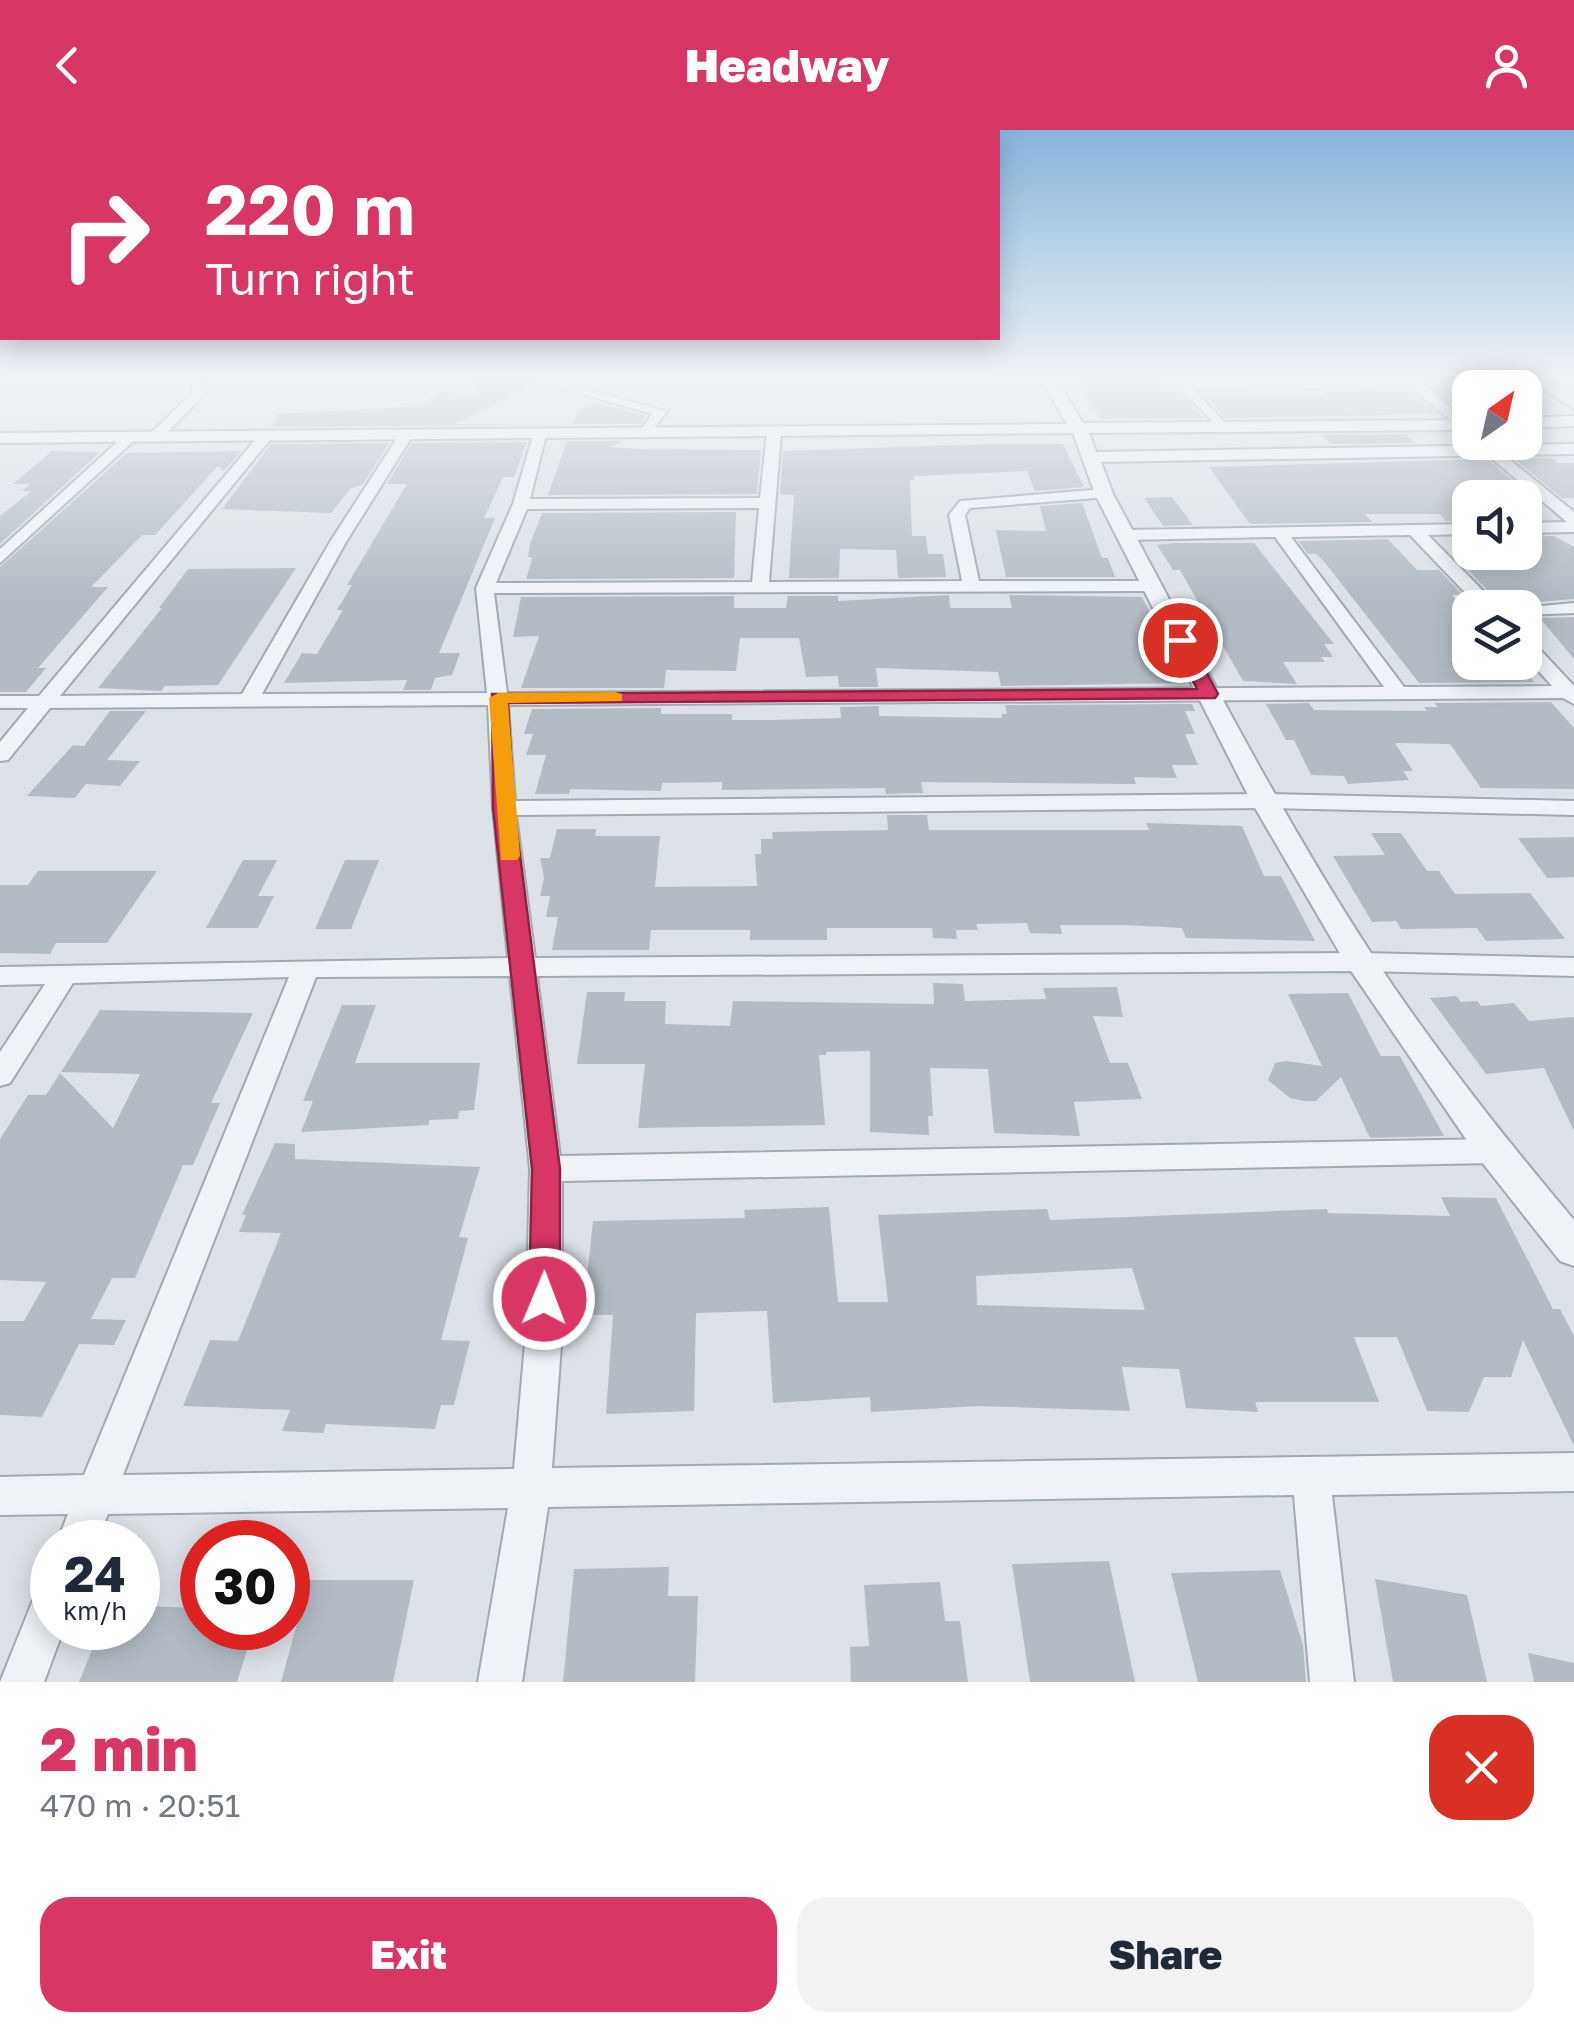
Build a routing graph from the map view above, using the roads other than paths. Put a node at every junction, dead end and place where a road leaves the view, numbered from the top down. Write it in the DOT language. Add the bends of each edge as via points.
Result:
graph roads {
  1 [pos="116,450"];
  2 [pos="254,450"];
  3 [pos="397,450"];
  4 [pos="535,450"];
  5 [pos="773,450"];
  6 [pos="1088,450"];
  7 [pos="1499,460"];
  8 [pos="1104,494"];
  9 [pos="768,503"];
  10 [pos="521,504"];
  11 [pos="1574,523"];
  12 [pos="1542,526"];
  13 [pos="1452,529"];
  14 [pos="1415,530"];
  15 [pos="1280,532"];
  16 [pos="1126,536"];
  17 [pos="0,558"];
  18 [pos="1152,586"];
  19 [pos="972,587"];
  20 [pos="485,588"];
  21 [pos="760,588"];
  22 [pos="1473,590"];
  23 [pos="1574,608"];
  24 [pos="1542,609"];
  25 [pos="1542,663"];
  26 [pos="1398,693"];
  27 [pos="1209,694"];
  28 [pos="1571,695"];
  29 [pos="498,698"];
  30 [pos="249,699"];
  31 [pos="0,702"];
  32 [pos="44,702"];
  33 [pos="0,755"];
  34 [pos="1265,801"];
  35 [pos="504,808"];
  36 [pos="1574,808"];
  37 [pos="1361,962"];
  38 [pos="522,967"];
  39 [pos="1574,967"];
  40 [pos="306,968"];
  41 [pos="65,975"];
  42 [pos="0,976"];
  43 [pos="0,1075"];
  44 [pos="1494,1151"];
  45 [pos="546,1169"];
  46 [pos="1574,1249"];
  47 [pos="1574,1472"];
  48 [pos="1311,1475"];
  49 [pos="531,1489"];
  50 [pos="96,1495"];
  51 [pos="0,1496"];
  52 [pos="86,1520"];
  53 [pos="34,1650"];
  54 [pos="22,1682"];
  55 [pos="500,1682"];
  56 [pos="1332,1682"];
  1 -- 17 [label="street"];
  2 -- 32 [label="street"];
  3 -- 30 [label="street"];
  4 -- 10 [label="street"];
  5 -- 9 [label="street"];
  6 -- 8 [label="street"];
  7 -- 11 [label="street"];
  8 -- 16 [label="street"];
  8 -- 19 [label="street" via="966,504 956,515"];
  9 -- 10 [label="street"];
  9 -- 21 [label="street"];
  10 -- 20 [label="street"];
  11 -- 12 [label="street"];
  13 -- 14 [label="street"];
  14 -- 15 [label="street"];
  14 -- 22 [label="street"];
  15 -- 16 [label="street"];
  15 -- 26 [label="street"];
  16 -- 18 [label="street"];
  18 -- 19 [label="street"];
  18 -- 27 [label="street"];
  19 -- 21 [label="street"];
  20 -- 21 [label="street"];
  20 -- 29 [label="street"];
  23 -- 24 [label="street"];
  25 -- 28 [label="street"];
  26 -- 27 [label="street"];
  26 -- 28 [label="street"];
  27 -- 29 [label="street"];
  27 -- 34 [label="street"];
  29 -- 30 [label="street"];
  29 -- 35 [label="street"];
  30 -- 32 [label="street"];
  31 -- 32 [label="street"];
  32 -- 33 [label="street"];
  34 -- 35 [label="street"];
  34 -- 36 [label="street"];
  34 -- 37 [label="street"];
  35 -- 38 [label="street"];
  37 -- 38 [label="street"];
  37 -- 39 [label="street"];
  37 -- 44 [label="street"];
  38 -- 40 [label="street"];
  38 -- 45 [label="street"];
  40 -- 41 [label="street"];
  40 -- 50 [label="street"];
  41 -- 42 [label="street"];
  41 -- 43 [label="street"];
  44 -- 45 [label="street"];
  44 -- 46 [label="street"];
  45 -- 49 [label="street" via="544,1332"];
  47 -- 48 [label="street"];
  48 -- 49 [label="street"];
  48 -- 56 [label="street"];
  49 -- 50 [label="street"];
  49 -- 55 [label="street"];
  50 -- 51 [label="street"];
  50 -- 52 [label="street"];
  53 -- 54 [label="street"];
}
